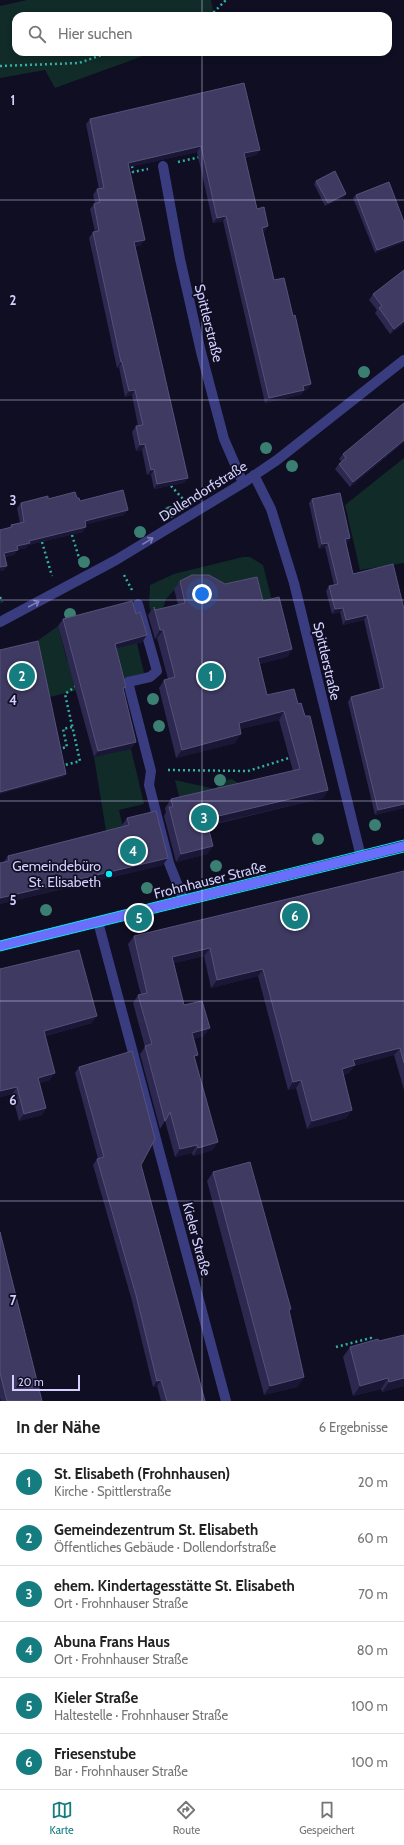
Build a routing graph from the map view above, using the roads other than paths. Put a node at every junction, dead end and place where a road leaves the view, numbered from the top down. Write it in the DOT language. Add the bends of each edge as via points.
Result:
graph roads {
  1 [pos="163,166"];
  2 [pos="404,360"];
  3 [pos="254,475"];
  4 [pos="244,483"];
  5 [pos="138,604"];
  6 [pos="0,622"];
  7 [pos="404,846"];
  8 [pos="361,857"];
  9 [pos="184,901"];
  10 [pos="98,922"];
  11 [pos="0,946"];
  12 [pos="226,1401"];
  1 -- 4 [label="street, Spittlerstraße" via="180,259 224,439"];
  2 -- 3 [label="street, Dollendorfstraße" via="277,460"];
  3 -- 4 [label="street, Dollendorfstraße"];
  3 -- 8 [label="street, Spittlerstraße" via="271,509 294,583"];
  6 -- 4 [label="street, Dollendorfstraße, one-way" via="116,560"];
  5 -- 9 [label="street" via="157,671 150,677 128,682 150,771 149,784 170,863"];
  7 -- 8 [label="main road, Frohnhauser Straße"];
  8 -- 9 [label="main road, Frohnhauser Straße"];
  9 -- 10 [label="main road, Frohnhauser Straße"];
  10 -- 11 [label="main road, Frohnhauser Straße"];
  10 -- 12 [label="street, Kieler Straße"];
}
